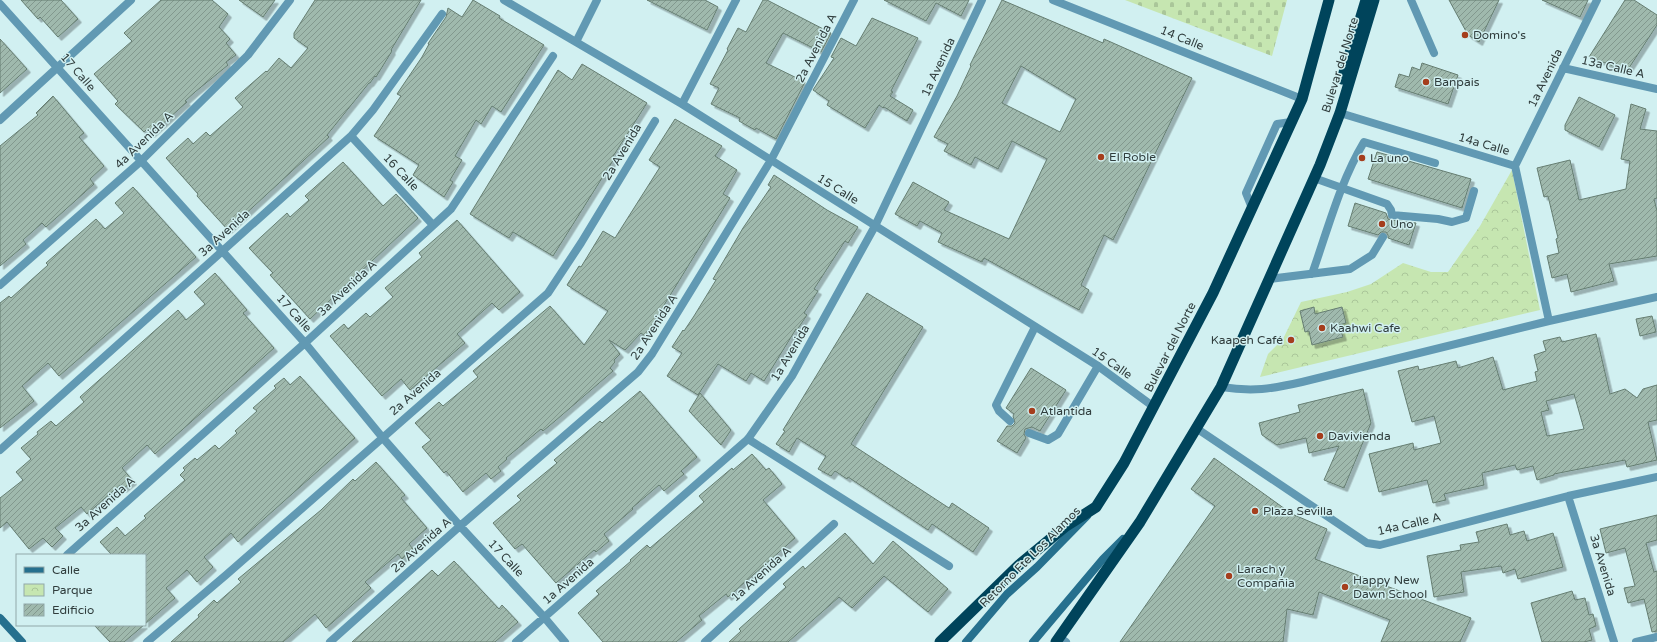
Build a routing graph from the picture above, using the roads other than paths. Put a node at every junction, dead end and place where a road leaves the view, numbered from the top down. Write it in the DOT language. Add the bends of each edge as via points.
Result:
graph roads {
  1 [pos="131,0"];
  2 [pos="290,0"];
  3 [pos="504,0"];
  4 [pos="597,0"];
  5 [pos="736,0"];
  6 [pos="854,0"];
  7 [pos="982,0"];
  8 [pos="1054,0"];
  9 [pos="1329,0"];
  10 [pos="1366,0"];
  11 [pos="1374,0"];
  12 [pos="1411,0"];
  13 [pos="1597,0"];
  14 [pos="0,4"];
  15 [pos="442,14"];
  16 [pos="576,42"];
  17 [pos="1434,53"];
  18 [pos="553,56"];
  19 [pos="58,68"];
  20 [pos="1563,68"];
  21 [pos="1657,89"];
  22 [pos="1302,99"];
  23 [pos="682,104"];
  24 [pos="1340,113"];
  25 [pos="0,120"];
  26 [pos="655,121"];
  27 [pos="351,136"];
  28 [pos="771,160"];
  29 [pos="140,162"];
  30 [pos="1435,163"];
  31 [pos="1515,166"];
  32 [pos="1314,178"];
  33 [pos="1342,187"];
  34 [pos="1474,191"];
  35 [pos="433,225"];
  36 [pos="875,226"];
  37 [pos="1383,237"];
  38 [pos="222,251"];
  39 [pos="1312,274"];
  40 [pos="1269,279"];
  41 [pos="0,285"];
  42 [pos="1657,297"];
  43 [pos="1549,321"];
  44 [pos="1036,327"];
  45 [pos="305,343"];
  46 [pos="1098,366"];
  47 [pos="1221,387"];
  48 [pos="1154,407"];
  49 [pos="1010,421"];
  50 [pos="1196,428"];
  51 [pos="1029,433"];
  52 [pos="382,437"];
  53 [pos="748,439"];
  54 [pos="0,450"];
  55 [pos="1657,477"];
  56 [pos="1568,496"];
  57 [pos="1096,507"];
  58 [pos="1140,522"];
  59 [pos="834,524"];
  60 [pos="460,526"];
  61 [pos="68,554"];
  62 [pos="948,566"];
  63 [pos="544,617"];
  64 [pos="0,618"];
  65 [pos="1657,637"];
  66 [pos="1060,640"];
  67 [pos="22,642"];
  68 [pos="146,642"];
  69 [pos="330,642"];
  70 [pos="516,642"];
  71 [pos="565,642"];
  72 [pos="705,642"];
  73 [pos="940,642"];
  74 [pos="966,642"];
  75 [pos="1033,642"];
  76 [pos="1614,642"];
  77 [pos="1636,642"];
  1 -- 19 [label="street"];
  2 -- 29 [label="street, 4a Avenida A" via="248,55"];
  3 -- 16 [label="street, 15 Calle"];
  4 -- 16 [label="street"];
  5 -- 23 [label="street"];
  6 -- 28 [label="street, 2a Avenida A"];
  7 -- 36 [label="street, 1a Avenida"];
  8 -- 22 [label="street, 14 Calle"];
  9 -- 22 [label="highway, Bulevar del Norte"];
  10 -- 32 [label="highway"];
  11 -- 24 [label="highway, Bulevar del Norte"];
  12 -- 17 [label="street"];
  13 -- 20 [label="street, 1a Avenida"];
  14 -- 19 [label="street, 17 Calle"];
  15 -- 27 [label="street, 3a Avenida" via="374,110"];
  16 -- 23 [label="street, 15 Calle"];
  18 -- 35 [label="street, 3a Avenida A" via="451,209"];
  19 -- 25 [label="street"];
  19 -- 29 [label="street, 17 Calle"];
  20 -- 21 [label="street, 13a Calle A"];
  20 -- 31 [label="street, 1a Avenida"];
  22 -- 48 [label="highway, Bulevar del Norte" via="1213,293"];
  23 -- 28 [label="street, 15 Calle"];
  24 -- 31 [label="street, 14a Calle"];
  24 -- 32 [label="highway, Bulevar del Norte"];
  26 -- 52 [label="street, 2a Avenida" via="548,293"];
  27 -- 35 [label="street, 16 Calle"];
  27 -- 38 [label="street, 3a Avenida"];
  28 -- 36 [label="street, 15 Calle"];
  28 -- 60 [label="street, 2a Avenida A" via="652,354 638,372"];
  29 -- 38 [label="street, 17 Calle"];
  29 -- 41 [label="street, 4a Avenida A"];
  30 -- 33 [label="street" via="1364,142"];
  31 -- 43 [label="street, 14a Calle"];
  32 -- 33 [label="street"];
  32 -- 40 [label="highway, Bulevar del Norte"];
  33 -- 34 [label="street" via="1387,204 1392,215 1452,222 1466,218"];
  33 -- 39 [label="street"];
  35 -- 45 [label="street, 3a Avenida A"];
  36 -- 44 [label="street, 15 Calle"];
  36 -- 53 [label="street, 1a Avenida" via="792,376"];
  37 -- 39 [label="street" via="1372,255 1350,269"];
  38 -- 45 [label="street, 17 Calle"];
  38 -- 54 [label="street, 3a Avenida"];
  39 -- 40 [label="street"];
  40 -- 47 [label="highway, Bulevar del Norte"];
  42 -- 43 [label="street"];
  43 -- 47 [label="street" via="1270,389 1243,390"];
  44 -- 46 [label="street, 15 Calle"];
  44 -- 49 [label="street" via="996,405"];
  45 -- 52 [label="street, 17 Calle"];
  45 -- 61 [label="street, 3a Avenida A"];
  46 -- 48 [label="street, 15 Calle"];
  46 -- 51 [label="street" via="1058,434 1048,440"];
  47 -- 50 [label="highway, Bulevar del Norte"];
  48 -- 57 [label="highway, Bulevar del Norte" via="1124,463"];
  50 -- 56 [label="street, 14a Calle A" via="1366,543 1380,545"];
  50 -- 58 [label="highway, Bulevar del Norte"];
  52 -- 60 [label="street, 17 Calle"];
  52 -- 68 [label="street, 2a Avenida"];
  53 -- 62 [label="street"];
  53 -- 63 [label="street, 1a Avenida"];
  55 -- 56 [label="street, 14a Calle A"];
  56 -- 76 [label="street, 3a Avenida"];
  57 -- 73 [label="highway, Bulevar del Norte" via="1066,526 1019,565"];
  57 -- 74 [label="main road, Retorno Fte Los Alamos" via="1007,594"];
  58 -- 66 [label="highway, Bulevar del Norte"];
  58 -- 75 [label="main road" via="1103,559"];
  59 -- 72 [label="street, 1a Avenida A"];
  60 -- 63 [label="street, 17 Calle"];
  60 -- 69 [label="street, 2a Avenida A"];
  63 -- 70 [label="street, 1a Avenida"];
  63 -- 71 [label="street, 17 Calle"];
  64 -- 67 [label="main road"];
  65 -- 77 [label="street"];
}
